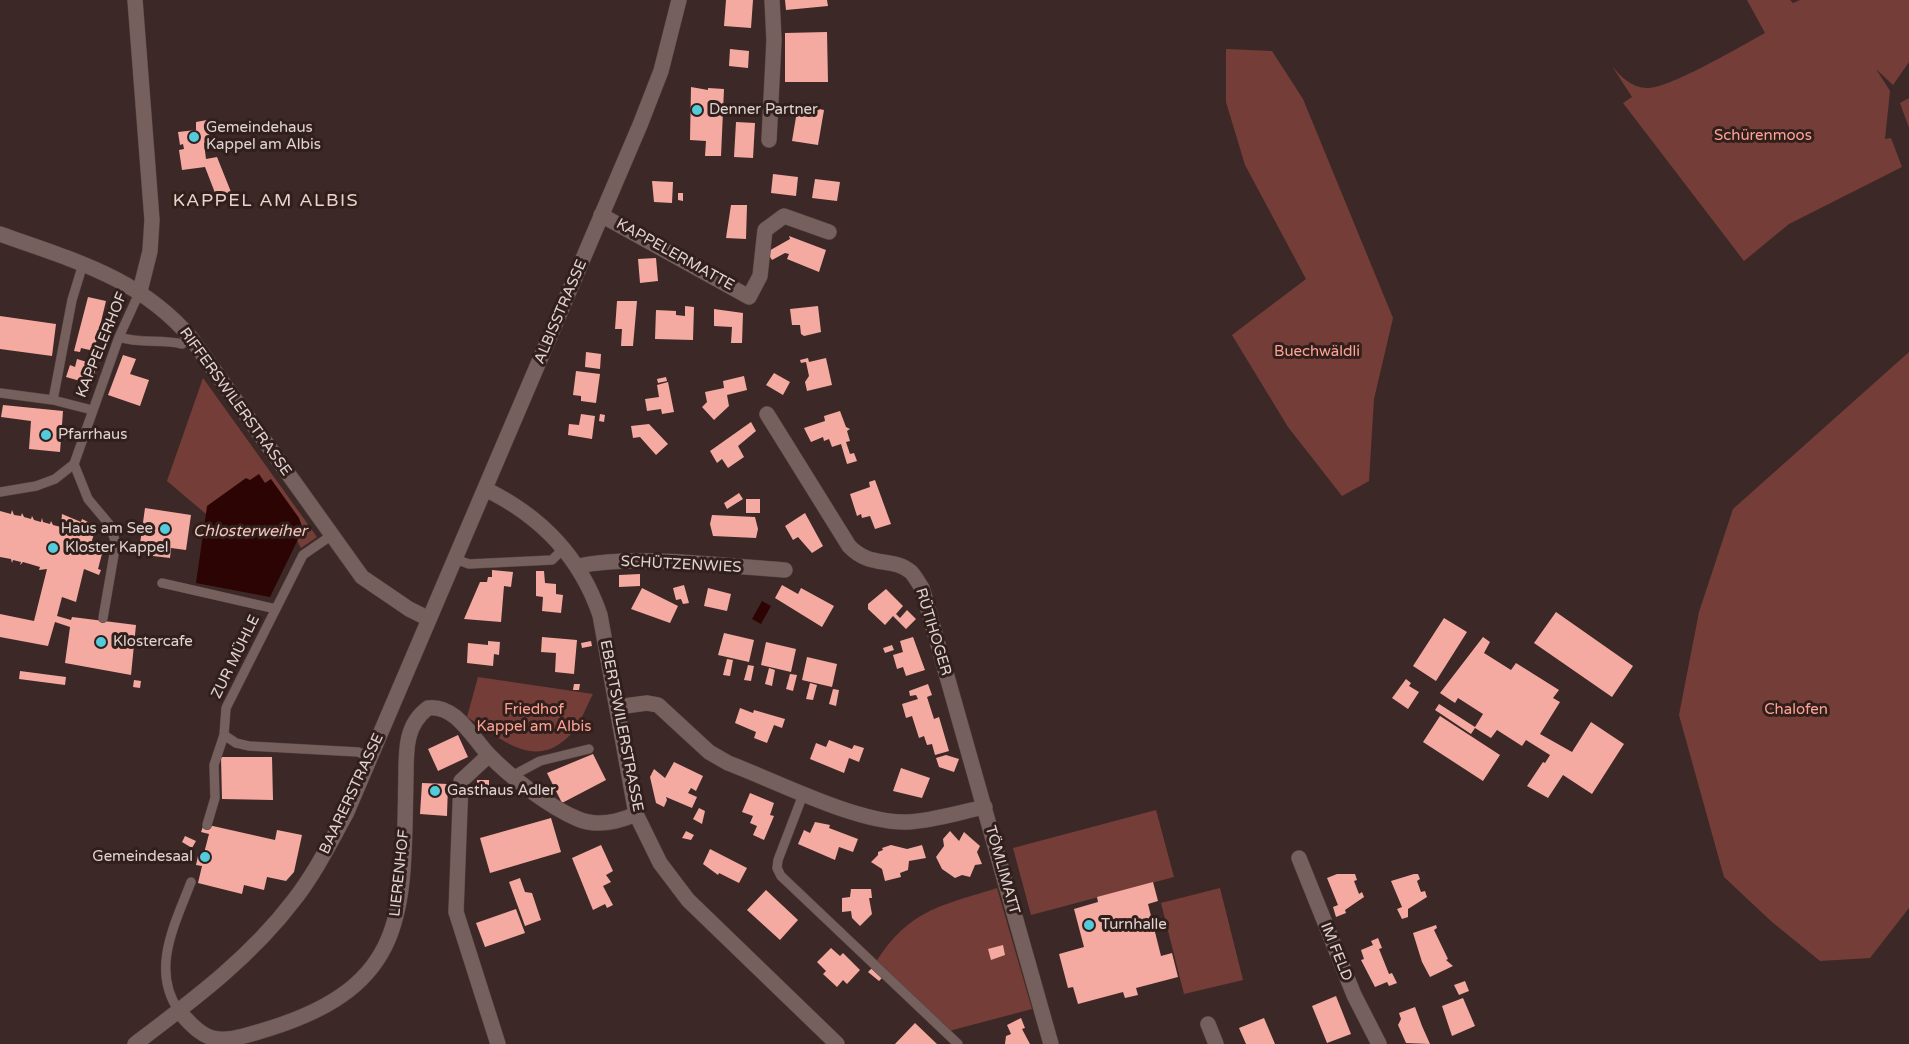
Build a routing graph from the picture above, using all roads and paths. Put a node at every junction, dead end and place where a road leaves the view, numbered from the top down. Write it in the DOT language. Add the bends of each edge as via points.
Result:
graph roads {
  1 [pos="135,0"];
  2 [pos="680,0"];
  3 [pos="772,0"];
  4 [pos="769,140"];
  5 [pos="601,215"];
  6 [pos="829,232"];
  7 [pos="0,234"];
  8 [pos="83,264"];
  9 [pos="140,291"];
  10 [pos="118,337"];
  11 [pos="191,338"];
  12 [pos="0,393"];
  13 [pos="53,400"];
  14 [pos="92,410"];
  15 [pos="767,414"];
  16 [pos="75,464"];
  17 [pos="485,489"];
  18 [pos="0,492"];
  19 [pos="332,535"];
  20 [pos="564,548"];
  21 [pos="454,559"];
  22 [pos="578,566"];
  23 [pos="785,570"];
  24 [pos="162,583"];
  25 [pos="276,609"];
  26 [pos="103,618"];
  27 [pos="429,619"];
  28 [pos="617,707"];
  29 [pos="224,735"];
  30 [pos="588,749"];
  31 [pos="489,755"];
  32 [pos="371,757"];
  33 [pos="512,776"];
  34 [pos="804,792"];
  35 [pos="984,807"];
  36 [pos="636,814"];
  37 [pos="207,825"];
  38 [pos="1299,858"];
  39 [pos="191,882"];
  40 [pos="179,1011"];
  41 [pos="1208,1024"];
  42 [pos="135,1044"];
  43 [pos="498,1044"];
  44 [pos="837,1044"];
  45 [pos="957,1044"];
  46 [pos="1051,1044"];
  47 [pos="1216,1044"];
  48 [pos="1379,1044"];
  1 -- 9 [label="street" via="152,220 150,251"];
  2 -- 5 [label="street, ALBISSTRASSE" via="661,71"];
  3 -- 4 [label="street"];
  5 -- 6 [label="street, KAPPELERMATTE" via="749,297 760,276 765,230 784,216"];
  5 -- 17 [label="street, ALBISSTRASSE"];
  7 -- 8 [label="street, RIFFERSWILERSTRASSE"];
  8 -- 9 [label="street, RIFFERSWILERSTRASSE"];
  8 -- 13 [label="lane"];
  9 -- 10 [label="lane, KAPPELERHOF"];
  9 -- 11 [label="street, RIFFERSWILERSTRASSE"];
  10 -- 11 [label="lane" via="133,342 183,344"];
  10 -- 14 [label="lane, KAPPELERHOF"];
  11 -- 19 [label="street, RIFFERSWILERSTRASSE"];
  12 -- 13 [label="lane"];
  13 -- 14 [label="lane"];
  14 -- 16 [label="lane, KAPPELERHOF"];
  15 -- 35 [label="street, RÜTIHOGER" via="849,546 860,558 911,572 922,588"];
  16 -- 18 [label="lane" via="36,486"];
  16 -- 26 [label="lane" via="88,499 109,524 116,543"];
  17 -- 20 [label="street, EBERTSWILERSTRASSE" via="542,524"];
  17 -- 21 [label="street, ALBISSTRASSE"];
  19 -- 25 [label="lane, ZUR MÜHLE" via="303,555"];
  19 -- 27 [label="street, RIFFERSWILERSTRASSE" via="362,577"];
  20 -- 21 [label="lane" via="552,560 470,564"];
  20 -- 22 [label="street, EBERTSWILERSTRASSE"];
  21 -- 27 [label="street, ALBISSTRASSE"];
  22 -- 23 [label="street, SCHÜTZENWIES" via="605,561 651,561"];
  22 -- 28 [label="street, EBERTSWILERSTRASSE" via="600,615"];
  24 -- 25 [label="lane"];
  25 -- 29 [label="lane, ZUR MÜHLE" via="226,708"];
  27 -- 32 [label="street, BAARERSTRASSE"];
  28 -- 34 [label="street, TÖMLIMATT" via="658,705 709,752"];
  28 -- 36 [label="street, EBERTSWILERSTRASSE"];
  29 -- 32 [label="lane" via="249,746 358,752"];
  29 -- 37 [label="lane, ZUR MÜHLE" via="214,765 214,798"];
  30 -- 33 [label="lane" via="540,761"];
  31 -- 33 [label="street, LIERENHOF"];
  31 -- 40 [label="street, LIERENHOF" via="444,709 428,708 414,722 407,743 404,858 395,922 382,954 352,989 304,1017 236,1039 218,1041 203,1036"];
  31 -- 43 [label="street" via="461,781 456,912"];
  32 -- 40 [label="street, BAARERSTRASSE" via="322,858 296,898 245,955"];
  33 -- 36 [label="street, LIERENHOF" via="578,819 615,822"];
  34 -- 35 [label="street, TÖMLIMATT" via="858,814 899,822"];
  34 -- 45 [label="lane" via="777,868"];
  35 -- 46 [label="street, TÖMLIMATT"];
  36 -- 44 [label="street, EBERTSWILERSTRASSE" via="674,883"];
  38 -- 48 [label="street, IM FELD" via="1354,995"];
  39 -- 40 [label="lane" via="164,970 171,999"];
  40 -- 42 [label="street, BAARERSTRASSE"];
  41 -- 47 [label="street"];
}
